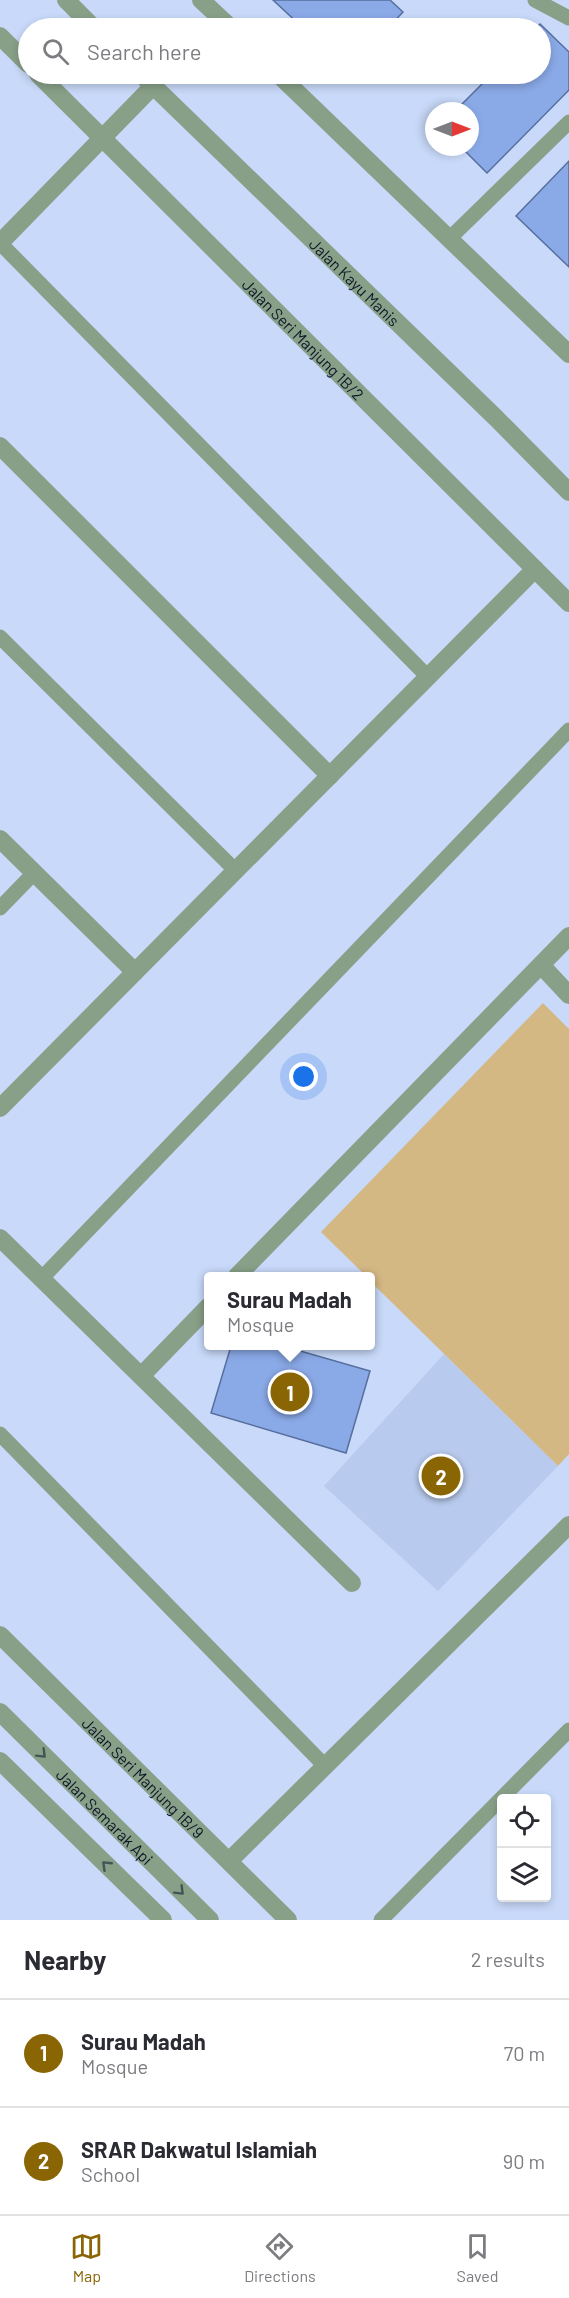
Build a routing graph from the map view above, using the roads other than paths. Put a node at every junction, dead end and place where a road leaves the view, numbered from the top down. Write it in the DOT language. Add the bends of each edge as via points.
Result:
graph roads {
  1 [pos="66,0"];
  2 [pos="201,0"];
  3 [pos="535,0"];
  4 [pos="84,18"];
  5 [pos="220,18"];
  6 [pos="569,18"];
  7 [pos="1,38"];
  8 [pos="18,54"];
  9 [pos="48,84"];
  10 [pos="144,84"];
  11 [pos="151,84"];
  12 [pos="288,84"];
  13 [pos="569,122"];
  14 [pos="103,139"];
  15 [pos="449,239"];
  16 [pos="0,243"];
  17 [pos="565,342"];
  18 [pos="0,446"];
  19 [pos="568,490"];
  20 [pos="535,569"];
  21 [pos="569,603"];
  22 [pos="0,638"];
  23 [pos="428,677"];
  24 [pos="569,730"];
  25 [pos="330,776"];
  26 [pos="0,839"];
  27 [pos="236,871"];
  28 [pos="34,873"];
  29 [pos="0,908"];
  30 [pos="569,936"];
  31 [pos="541,965"];
  32 [pos="135,972"];
  33 [pos="569,995"];
  34 [pos="0,1108"];
  35 [pos="0,1238"];
  36 [pos="241,1272"];
  37 [pos="41,1279"];
  38 [pos="204,1311"];
  39 [pos="141,1376"];
  40 [pos="0,1434"];
  41 [pos="569,1525"];
  42 [pos="352,1584"];
  43 [pos="0,1635"];
  44 [pos="0,1712"];
  45 [pos="569,1730"];
  46 [pos="0,1761"];
  47 [pos="325,1766"];
  48 [pos="229,1861"];
  49 [pos="163,1920"];
  50 [pos="210,1920"];
  51 [pos="288,1920"];
  52 [pos="381,1920"];
  1 -- 4 [label="street"];
  2 -- 5 [label="street"];
  3 -- 6 [label="lane"];
  7 -- 8 [label="street"];
  9 -- 14 [label="street, Jalan Seri Manjung 1B/2"];
  10 -- 14 [label="street"];
  11 -- 19 [label="street, Jalan Kayu Manis"];
  12 -- 15 [label="street"];
  13 -- 15 [label="lane"];
  14 -- 16 [label="street"];
  14 -- 20 [label="street, Jalan Seri Manjung 1B/2"];
  15 -- 17 [label="street"];
  16 -- 23 [label="lane"];
  18 -- 25 [label="street"];
  20 -- 21 [label="street, Jalan Seri Manjung 1B/2"];
  20 -- 23 [label="street"];
  22 -- 27 [label="lane"];
  23 -- 25 [label="street"];
  24 -- 37 [label="lane"];
  25 -- 27 [label="street"];
  26 -- 28 [label="street"];
  27 -- 32 [label="street"];
  28 -- 29 [label="lane"];
  28 -- 32 [label="street"];
  30 -- 31 [label="street"];
  31 -- 33 [label="street"];
  31 -- 36 [label="street"];
  32 -- 34 [label="street"];
  35 -- 37 [label="street"];
  37 -- 39 [label="street"];
  38 -- 39 [label="street"];
  39 -- 42 [label="street"];
  40 -- 47 [label="lane"];
  41 -- 47 [label="street"];
  43 -- 48 [label="street, Jalan Seri Manjung 1B/9"];
  44 -- 50 [label="street, Jalan Semarak Api, one-way"];
  45 -- 52 [label="lane"];
  49 -- 46 [label="street, Jalan Semarak Api, one-way"];
  47 -- 48 [label="street"];
  48 -- 51 [label="street, Jalan Seri Manjung 1B/9"];
}
